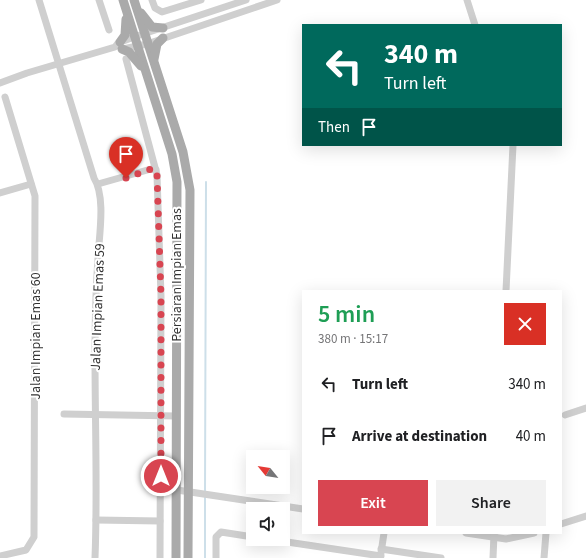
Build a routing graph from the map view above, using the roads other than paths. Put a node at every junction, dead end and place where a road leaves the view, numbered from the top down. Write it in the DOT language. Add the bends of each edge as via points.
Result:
graph roads {
  1 [pos="39,0"];
  2 [pos="99,0"];
  3 [pos="123,0"];
  4 [pos="152,0"];
  5 [pos="201,0"];
  6 [pos="246,0"];
  7 [pos="277,0"];
  8 [pos="467,0"];
  9 [pos="135,4"];
  10 [pos="127,12"];
  11 [pos="475,24"];
  12 [pos="163,28"];
  13 [pos="110,30"];
  14 [pos="144,34"];
  15 [pos="134,37"];
  16 [pos="163,38"];
  17 [pos="147,44"];
  18 [pos="119,46"];
  19 [pos="137,47"];
  20 [pos="126,59"];
  21 [pos="154,62"];
  22 [pos="59,63"];
  23 [pos="144,70"];
  24 [pos="0,83"];
  25 [pos="5,97"];
  26 [pos="513,146"];
  27 [pos="156,170"];
  28 [pos="31,184"];
  29 [pos="98,184"];
  30 [pos="0,193"];
  31 [pos="506,290"];
  32 [pos="586,408"];
  33 [pos="64,414"];
  34 [pos="94,415"];
  35 [pos="565,415"];
  36 [pos="161,416"];
  37 [pos="177,416"];
  38 [pos="177,490"];
  39 [pos="190,491"];
  40 [pos="302,509"];
  41 [pos="586,516"];
  42 [pos="96,520"];
  43 [pos="160,521"];
  44 [pos="562,524"];
  45 [pos="384,534"];
  46 [pos="480,534"];
  47 [pos="529,534"];
  48 [pos="546,534"];
  49 [pos="494,535"];
  50 [pos="246,536"];
  51 [pos="290,542"];
  52 [pos="381,554"];
  53 [pos="0,556"];
  54 [pos="95,558"];
  55 [pos="160,558"];
  56 [pos="176,558"];
  57 [pos="188,558"];
  58 [pos="216,558"];
  59 [pos="441,558"];
  60 [pos="492,558"];
  61 [pos="544,558"];
  1 -- 22 [label="street, Jalan Impian Emas 59"];
  2 -- 13 [label="street"];
  3 -- 10 [label="main road, Persiaran Impian Emas"];
  4 -- 5 [label="street" via="155,8 162,12"];
  6 -- 12 [label="street"];
  7 -- 16 [label="street"];
  8 -- 11 [label="street"];
  9 -- 12 [label="main road" via="152,27"];
  9 -- 14 [label="main road, Persiaran Impian Emas"];
  10 -- 15 [label="main road, Persiaran Impian Emas"];
  10 -- 18 [label="main road" via="125,35"];
  12 -- 14 [label="street"];
  14 -- 15 [label="street"];
  14 -- 17 [label="main road, Persiaran Impian Emas"];
  15 -- 18 [label="street"];
  15 -- 19 [label="main road, Persiaran Impian Emas"];
  16 -- 17 [label="street"];
  16 -- 21 [label="main road" via="157,44"];
  17 -- 19 [label="street"];
  17 -- 21 [label="main road, Persiaran Impian Emas"];
  18 -- 19 [label="street"];
  18 -- 22 [label="street"];
  18 -- 23 [label="main road"];
  19 -- 23 [label="main road, Persiaran Impian Emas"];
  20 -- 27 [label="street"];
  21 -- 39 [label="main road, Persiaran Impian Emas" via="183,152 190,190"];
  22 -- 24 [label="street"];
  22 -- 29 [label="street, Jalan Impian Emas 59"];
  23 -- 37 [label="main road, Persiaran Impian Emas" via="172,154 177,182"];
  25 -- 28 [label="street, Jalan Impian Emas 60"];
  26 -- 31 [label="street"];
  27 -- 29 [label="street" via="151,169"];
  27 -- 36 [label="street" via="161,296"];
  28 -- 30 [label="street"];
  28 -- 53 [label="street, Jalan Impian Emas 60" via="35,196 34,537 26,550"];
  29 -- 34 [label="street, Jalan Impian Emas 59" via="100,215 95,295"];
  32 -- 35 [label="street"];
  33 -- 34 [label="street"];
  34 -- 36 [label="street"];
  34 -- 42 [label="street, Jalan Impian Emas 59"];
  36 -- 37 [label="street"];
  36 -- 43 [label="street"];
  37 -- 38 [label="main road, Persiaran Impian Emas"];
  38 -- 39 [label="street"];
  38 -- 56 [label="main road, Persiaran Impian Emas"];
  39 -- 40 [label="street"];
  39 -- 57 [label="main road, Persiaran Impian Emas"];
  41 -- 44 [label="street"];
  42 -- 43 [label="street"];
  42 -- 54 [label="street, Jalan Impian Emas 59"];
  43 -- 55 [label="street"];
  45 -- 52 [label="street"];
  46 -- 49 [label="street"];
  47 -- 49 [label="street" via="506,539"];
  48 -- 61 [label="street"];
  49 -- 60 [label="street"];
  50 -- 58 [label="street" via="221,532 216,537"];
  51 -- 52 [label="street"];
  52 -- 59 [label="street"];
}
